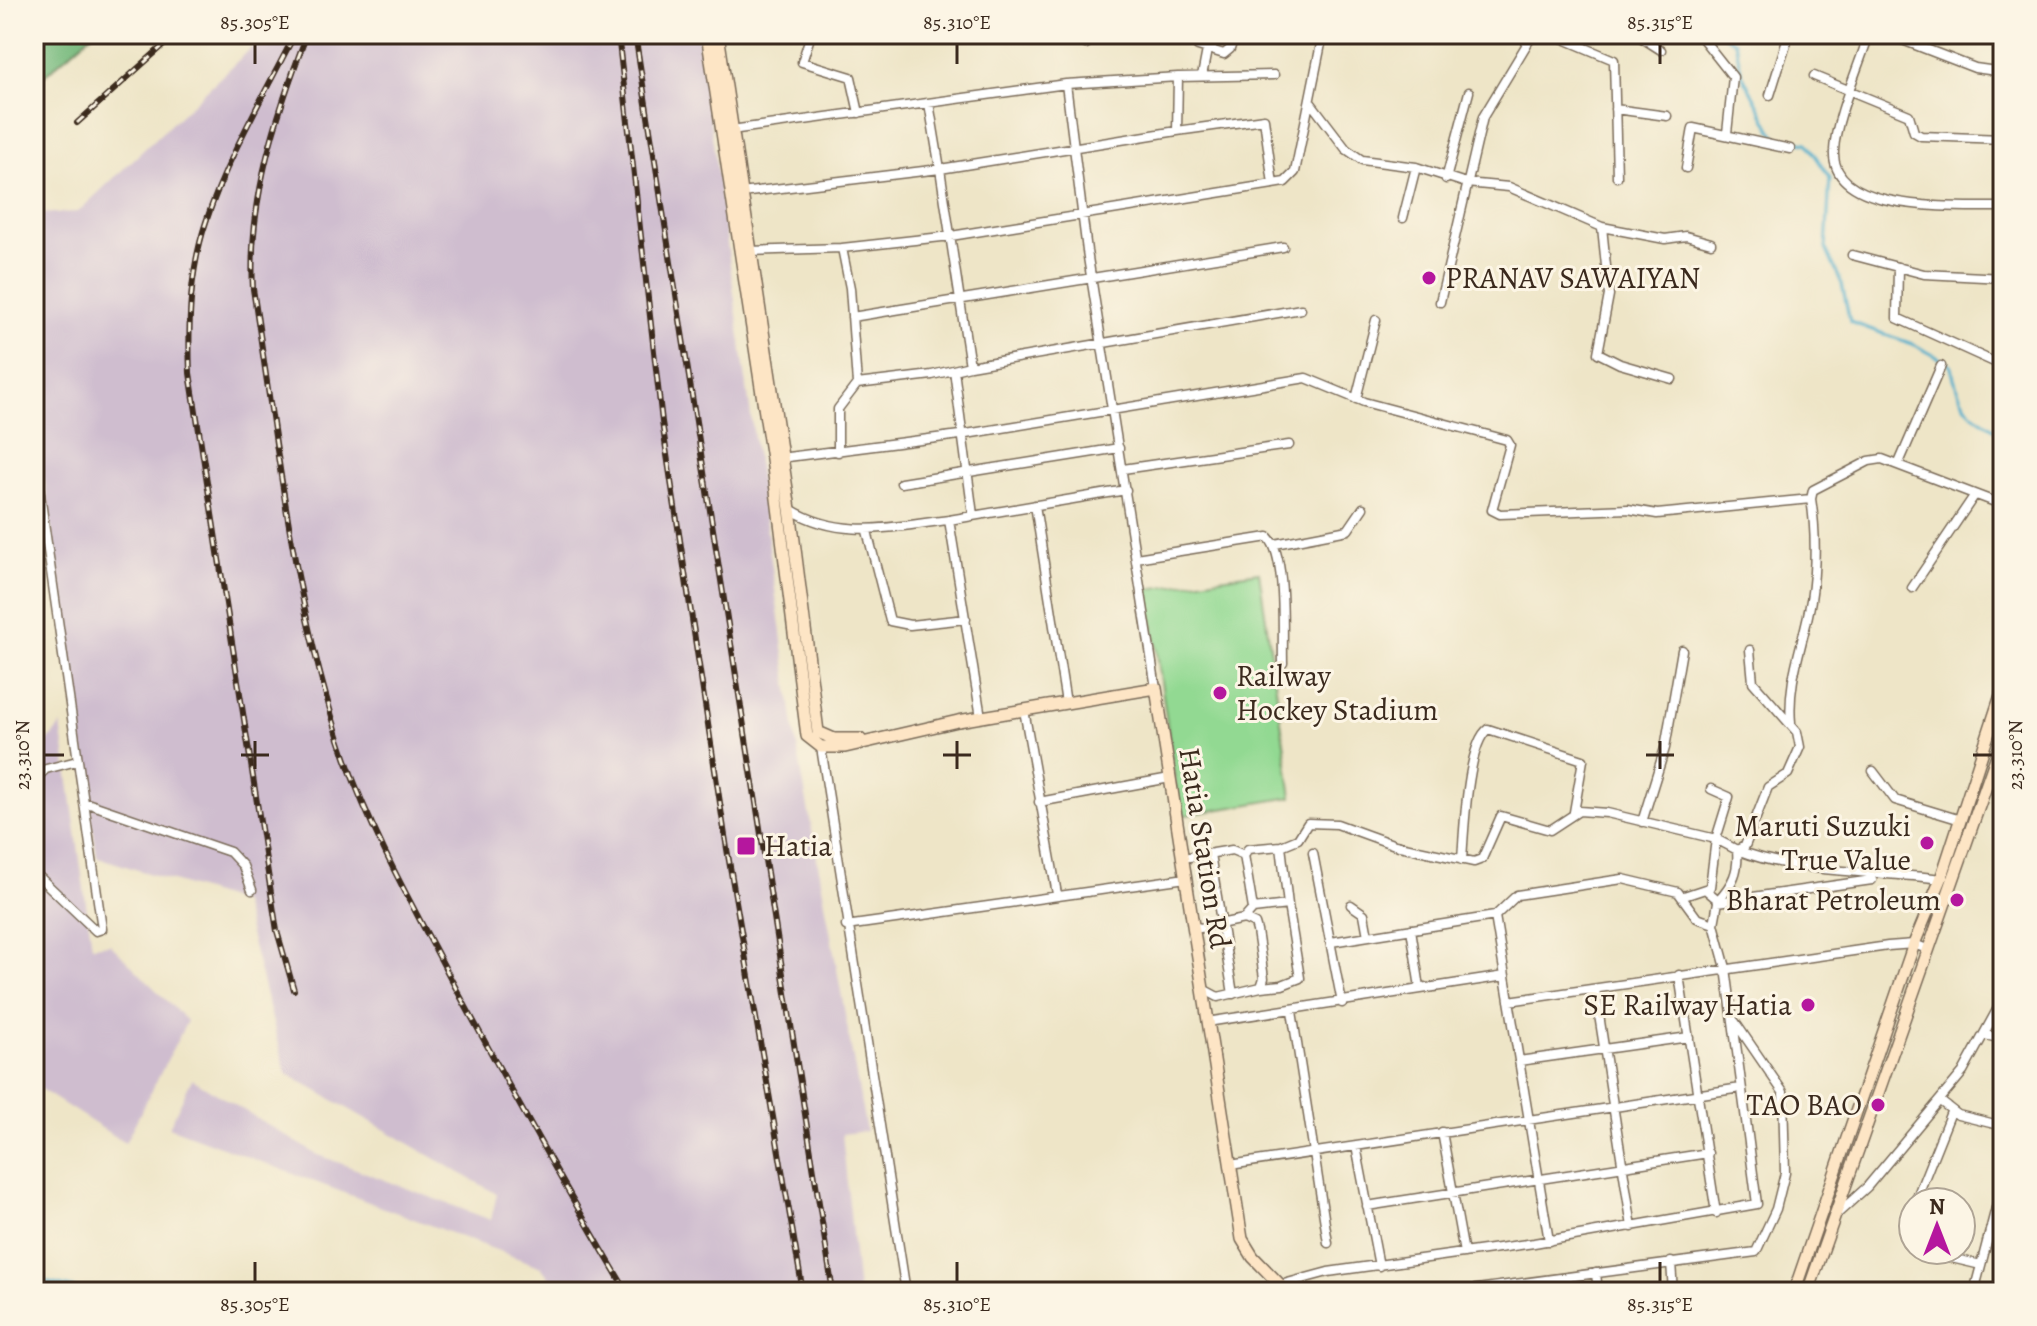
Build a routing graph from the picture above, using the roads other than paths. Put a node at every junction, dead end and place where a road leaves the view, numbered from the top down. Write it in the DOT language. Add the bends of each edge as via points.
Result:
graph roads {
  1 [pos="707,34"];
  2 [pos="718,34"];
  3 [pos="811,34"];
  4 [pos="1087,34"];
  5 [pos="1199,34"];
  6 [pos="1235,34"];
  7 [pos="1323,34"];
  8 [pos="1533,34"];
  9 [pos="1552,34"];
  10 [pos="1636,34"];
  11 [pos="1699,34"];
  12 [pos="1789,34"];
  13 [pos="1869,34"];
  14 [pos="1887,34"];
  15 [pos="1086,44"];
  16 [pos="1207,50"];
  17 [pos="1661,50"];
  18 [pos="2003,72"];
  19 [pos="1274,75"];
  20 [pos="1202,76"];
  21 [pos="1814,76"];
  22 [pos="1178,77"];
  23 [pos="1066,84"];
  24 [pos="1852,89"];
  25 [pos="1469,92"];
  26 [pos="1770,95"];
  27 [pos="929,103"];
  28 [pos="1311,103"];
  29 [pos="1615,109"];
  30 [pos="859,113"];
  31 [pos="1667,116"];
  32 [pos="731,130"];
  33 [pos="1177,131"];
  34 [pos="1727,133"];
  35 [pos="2003,139"];
  36 [pos="1072,147"];
  37 [pos="1790,149"];
  38 [pos="1416,167"];
  39 [pos="1686,168"];
  40 [pos="940,169"];
  41 [pos="1617,177"];
  42 [pos="1446,179"];
  43 [pos="1466,183"];
  44 [pos="1273,184"];
  45 [pos="741,193"];
  46 [pos="2003,207"];
  47 [pos="1084,215"];
  48 [pos="1403,218"];
  49 [pos="1602,227"];
  50 [pos="951,236"];
  51 [pos="1711,243"];
  52 [pos="1283,247"];
  53 [pos="842,248"];
  54 [pos="744,252"];
  55 [pos="1852,255"];
  56 [pos="1898,267"];
  57 [pos="2003,278"];
  58 [pos="1092,280"];
  59 [pos="960,302"];
  60 [pos="1440,302"];
  61 [pos="1301,309"];
  62 [pos="852,317"];
  63 [pos="1376,320"];
  64 [pos="1102,345"];
  65 [pos="970,366"];
  66 [pos="1941,366"];
  67 [pos="2003,366"];
  68 [pos="954,370"];
  69 [pos="1672,379"];
  70 [pos="857,384"];
  71 [pos="1356,399"];
  72 [pos="1113,411"];
  73 [pos="960,435"];
  74 [pos="1289,445"];
  75 [pos="1119,448"];
  76 [pos="34,452"];
  77 [pos="838,452"];
  78 [pos="777,458"];
  79 [pos="1899,463"];
  80 [pos="1123,469"];
  81 [pos="967,473"];
  82 [pos="901,483"];
  83 [pos="1126,490"];
  84 [pos="1974,496"];
  85 [pos="1811,499"];
  86 [pos="1035,505"];
  87 [pos="2003,505"];
  88 [pos="1363,508"];
  89 [pos="790,509"];
  90 [pos="973,515"];
  91 [pos="949,520"];
  92 [pos="867,531"];
  93 [pos="1275,544"];
  94 [pos="1136,558"];
  95 [pos="1912,588"];
  96 [pos="966,619"];
  97 [pos="1682,650"];
  98 [pos="1750,650"];
  99 [pos="1283,663"];
  100 [pos="1156,688"];
  101 [pos="2003,689"];
  102 [pos="1066,703"];
  103 [pos="1024,710"];
  104 [pos="981,717"];
  105 [pos="1791,725"];
  106 [pos="2003,738"];
  107 [pos="865,741"];
  108 [pos="821,747"];
  109 [pos="77,761"];
  110 [pos="1873,771"];
  111 [pos="1170,778"];
  112 [pos="34,780"];
  113 [pos="1711,789"];
  114 [pos="84,802"];
  115 [pos="1039,802"];
  116 [pos="1574,812"];
  117 [pos="1961,820"];
  118 [pos="1642,822"];
  119 [pos="1716,839"];
  120 [pos="1281,846"];
  121 [pos="1737,850"];
  122 [pos="1313,853"];
  123 [pos="1210,854"];
  124 [pos="1244,855"];
  125 [pos="1183,858"];
  126 [pos="1462,860"];
  127 [pos="34,872"];
  128 [pos="1186,878"];
  129 [pos="1941,879"];
  130 [pos="1872,880"];
  131 [pos="1705,889"];
  132 [pos="252,890"];
  133 [pos="1057,894"];
  134 [pos="1684,896"];
  135 [pos="1718,901"];
  136 [pos="1288,905"];
  137 [pos="1351,905"];
  138 [pos="1253,909"];
  139 [pos="1495,916"];
  140 [pos="1244,919"];
  141 [pos="1221,924"];
  142 [pos="1714,924"];
  143 [pos="846,926"];
  144 [pos="1194,926"];
  145 [pos="1411,929"];
  146 [pos="1368,936"];
  147 [pos="1331,942"];
  148 [pos="1914,944"];
  149 [pos="1927,949"];
  150 [pos="1726,968"];
  151 [pos="1679,975"];
  152 [pos="1505,976"];
  153 [pos="1261,987"];
  154 [pos="1420,988"];
  155 [pos="1203,989"];
  156 [pos="1595,989"];
  157 [pos="1233,994"];
  158 [pos="2003,999"];
  159 [pos="1509,1001"];
  160 [pos="1342,1003"];
  161 [pos="1292,1011"];
  162 [pos="1733,1020"];
  163 [pos="1207,1022"];
  164 [pos="1985,1035"];
  165 [pos="1689,1037"];
  166 [pos="2003,1039"];
  167 [pos="1604,1048"];
  168 [pos="1519,1061"];
  169 [pos="1741,1088"];
  170 [pos="1700,1095"];
  171 [pos="1940,1101"];
  172 [pos="1613,1108"];
  173 [pos="1951,1112"];
  174 [pos="1527,1119"];
  175 [pos="2003,1126"];
  176 [pos="1442,1132"];
  177 [pos="1356,1146"];
  178 [pos="1315,1153"];
  179 [pos="1708,1153"];
  180 [pos="1230,1165"];
  181 [pos="1622,1168"];
  182 [pos="1538,1179"];
  183 [pos="2003,1181"];
  184 [pos="1921,1186"];
  185 [pos="1453,1193"];
  186 [pos="1367,1206"];
  187 [pos="1716,1213"];
  188 [pos="1832,1218"];
  189 [pos="1632,1227"];
  190 [pos="1549,1241"];
  191 [pos="1328,1243"];
  192 [pos="1464,1253"];
  193 [pos="1671,1262"];
  194 [pos="1977,1264"];
  195 [pos="1981,1265"];
  196 [pos="1379,1266"];
  197 [pos="1596,1273"];
  198 [pos="1284,1288"];
  199 [pos="1485,1290"];
  200 [pos="906,1292"];
  201 [pos="1454,1292"];
  202 [pos="1598,1292"];
  203 [pos="1673,1292"];
  204 [pos="1794,1292"];
  205 [pos="1808,1292"];
  206 [pos="1974,1292"];
  1 -- 54 [label="street"];
  2 -- 32 [label="street"];
  3 -- 30 [label="street" via="802,62 851,77"];
  4 -- 15 [label="street"];
  5 -- 16 [label="street" via="1198,46"];
  6 -- 16 [label="street" via="1227,53"];
  7 -- 28 [label="street"];
  8 -- 43 [label="street" via="1485,111"];
  9 -- 29 [label="street" via="1614,60"];
  10 -- 17 [label="street"];
  11 -- 34 [label="street" via="1733,77"];
  12 -- 26 [label="street"];
  13 -- 24 [label="street"];
  14 -- 18 [label="street" via="1975,68"];
  16 -- 20 [label="street"];
  19 -- 20 [label="street"];
  20 -- 22 [label="street"];
  21 -- 24 [label="street"];
  22 -- 23 [label="street"];
  22 -- 33 [label="street"];
  23 -- 27 [label="street"];
  23 -- 36 [label="street"];
  24 -- 35 [label="street" via="1909,115 1914,132 1921,136"];
  24 -- 46 [label="street" via="1834,161 1839,176 1855,190 1929,206"];
  25 -- 42 [label="street"];
  27 -- 30 [label="street"];
  27 -- 40 [label="street"];
  28 -- 38 [label="street" via="1355,157"];
  28 -- 44 [label="street" via="1295,172"];
  29 -- 31 [label="street"];
  29 -- 41 [label="street"];
  30 -- 32 [label="street"];
  32 -- 45 [label="street"];
  33 -- 36 [label="street"];
  33 -- 44 [label="street" via="1264,119"];
  34 -- 37 [label="street"];
  34 -- 39 [label="street" via="1693,128"];
  36 -- 40 [label="street"];
  36 -- 47 [label="street"];
  38 -- 42 [label="street"];
  38 -- 48 [label="street"];
  40 -- 45 [label="street"];
  40 -- 50 [label="street"];
  42 -- 43 [label="street"];
  43 -- 49 [label="street" via="1519,190"];
  43 -- 60 [label="street"];
  44 -- 47 [label="street"];
  45 -- 54 [label="street"];
  47 -- 50 [label="street"];
  47 -- 58 [label="street"];
  49 -- 51 [label="street"];
  49 -- 69 [label="street" via="1609,295 1598,353"];
  50 -- 53 [label="street"];
  50 -- 59 [label="street"];
  52 -- 58 [label="street"];
  53 -- 54 [label="street"];
  53 -- 62 [label="street"];
  54 -- 78 [label="street"];
  55 -- 56 [label="street"];
  56 -- 57 [label="street" via="1924,274"];
  56 -- 67 [label="street" via="1897,318"];
  58 -- 59 [label="street"];
  58 -- 64 [label="street"];
  59 -- 62 [label="street"];
  59 -- 65 [label="street"];
  61 -- 64 [label="street"];
  62 -- 70 [label="street"];
  63 -- 71 [label="street"];
  64 -- 65 [label="street"];
  64 -- 72 [label="street"];
  65 -- 68 [label="street"];
  66 -- 79 [label="street"];
  68 -- 70 [label="street"];
  68 -- 73 [label="street"];
  70 -- 77 [label="street" via="838,409"];
  71 -- 72 [label="street" via="1306,378"];
  71 -- 85 [label="street" via="1507,440 1492,510 1500,514 1628,509 1657,514"];
  72 -- 73 [label="street"];
  72 -- 75 [label="street"];
  73 -- 77 [label="street"];
  73 -- 81 [label="street"];
  74 -- 80 [label="street"];
  75 -- 80 [label="street"];
  75 -- 81 [label="street"];
  76 -- 109 [label="street"];
  77 -- 78 [label="street"];
  78 -- 89 [label="street"];
  78 -- 108 [label="street" via="807,736"];
  79 -- 84 [label="street"];
  79 -- 85 [label="street" via="1869,461 1813,490"];
  80 -- 83 [label="street"];
  81 -- 82 [label="street"];
  81 -- 90 [label="street"];
  83 -- 86 [label="street"];
  83 -- 94 [label="street"];
  84 -- 87 [label="street"];
  84 -- 95 [label="street"];
  85 -- 105 [label="street" via="1812,598 1790,685"];
  86 -- 90 [label="street"];
  86 -- 102 [label="street"];
  88 -- 93 [label="street" via="1348,530"];
  89 -- 92 [label="street" via="805,518"];
  89 -- 107 [label="street" via="818,732"];
  90 -- 91 [label="street"];
  91 -- 92 [label="street"];
  91 -- 96 [label="street"];
  92 -- 96 [label="street" via="890,621 910,625"];
  93 -- 94 [label="street" via="1268,537"];
  93 -- 99 [label="street"];
  94 -- 100 [label="street"];
  96 -- 104 [label="street"];
  97 -- 118 [label="street" via="1665,748"];
  98 -- 105 [label="street" via="1753,682"];
  100 -- 102 [label="street"];
  100 -- 111 [label="street, Hatia Station Rd"];
  101 -- 117 [label="street"];
  102 -- 103 [label="street"];
  103 -- 104 [label="street"];
  103 -- 115 [label="street"];
  104 -- 107 [label="street"];
  105 -- 121 [label="street" via="1800,739 1798,757 1788,774 1768,787 1749,839"];
  106 -- 149 [label="street"];
  107 -- 108 [label="street"];
  108 -- 143 [label="street"];
  109 -- 112 [label="street" via="46,769"];
  109 -- 114 [label="street"];
  110 -- 117 [label="street" via="1895,800"];
  111 -- 115 [label="street"];
  111 -- 125 [label="street, Hatia Station Rd"];
  113 -- 119 [label="street" via="1729,797"];
  114 -- 127 [label="street" via="102,929 96,931"];
  114 -- 132 [label="street" via="230,852 243,866"];
  115 -- 133 [label="street"];
  116 -- 118 [label="street"];
  116 -- 126 [label="street" via="1550,830 1501,816 1482,859"];
  116 -- 126 [label="street" via="1583,760 1488,729 1473,766"];
  117 -- 129 [label="street"];
  118 -- 119 [label="street"];
  119 -- 121 [label="street"];
  119 -- 131 [label="street" via="1710,887"];
  120 -- 124 [label="street" via="1248,849"];
  120 -- 126 [label="street" via="1295,842 1308,823 1330,823"];
  120 -- 136 [label="street"];
  121 -- 129 [label="street" via="1802,867"];
  121 -- 135 [label="street" via="1733,882"];
  122 -- 147 [label="street"];
  123 -- 124 [label="street" via="1232,850"];
  123 -- 125 [label="street"];
  123 -- 141 [label="street"];
  124 -- 138 [label="street"];
  125 -- 128 [label="street, Hatia Station Rd"];
  128 -- 133 [label="street"];
  128 -- 144 [label="street, Hatia Station Rd"];
  129 -- 148 [label="street"];
  130 -- 135 [label="street"];
  131 -- 134 [label="street"];
  131 -- 135 [label="street"];
  133 -- 143 [label="street"];
  134 -- 139 [label="street" via="1623,879 1517,895"];
  134 -- 142 [label="street" via="1697,918"];
  135 -- 142 [label="street"];
  136 -- 138 [label="street"];
  136 -- 153 [label="street" via="1300,978"];
  137 -- 146 [label="street" via="1364,914"];
  138 -- 140 [label="street"];
  139 -- 145 [label="street"];
  139 -- 152 [label="street"];
  140 -- 141 [label="street"];
  140 -- 153 [label="street" via="1257,931"];
  141 -- 144 [label="street"];
  141 -- 157 [label="street"];
  142 -- 150 [label="street"];
  143 -- 200 [label="street"];
  144 -- 155 [label="street, Hatia Station Rd"];
  145 -- 146 [label="street"];
  145 -- 154 [label="street"];
  146 -- 147 [label="street"];
  147 -- 160 [label="street"];
  148 -- 149 [label="street"];
  148 -- 150 [label="street"];
  148 -- 204 [label="street"];
  149 -- 188 [label="street"];
  150 -- 151 [label="street"];
  150 -- 162 [label="street"];
  151 -- 156 [label="street"];
  151 -- 165 [label="street"];
  152 -- 154 [label="street"];
  152 -- 159 [label="street"];
  153 -- 157 [label="street"];
  154 -- 160 [label="street"];
  155 -- 157 [label="street" via="1218,997"];
  155 -- 163 [label="street, Hatia Station Rd"];
  156 -- 159 [label="street"];
  156 -- 167 [label="street"];
  158 -- 164 [label="street"];
  159 -- 168 [label="street"];
  160 -- 161 [label="street"];
  161 -- 163 [label="street"];
  161 -- 178 [label="street"];
  162 -- 169 [label="street"];
  162 -- 193 [label="street" via="1783,1092 1782,1190 1756,1252"];
  163 -- 180 [label="street, Hatia Station Rd"];
  164 -- 166 [label="street"];
  164 -- 171 [label="street"];
  165 -- 167 [label="street"];
  165 -- 170 [label="street"];
  167 -- 168 [label="street"];
  167 -- 172 [label="street"];
  168 -- 174 [label="street"];
  169 -- 170 [label="street"];
  169 -- 187 [label="street" via="1757,1204"];
  170 -- 172 [label="street"];
  170 -- 179 [label="street"];
  171 -- 173 [label="street"];
  171 -- 188 [label="street" via="1867,1187"];
  172 -- 174 [label="street"];
  172 -- 181 [label="street"];
  173 -- 175 [label="street"];
  173 -- 184 [label="street"];
  174 -- 176 [label="street"];
  174 -- 182 [label="street"];
  176 -- 177 [label="street"];
  176 -- 185 [label="street"];
  177 -- 178 [label="street"];
  177 -- 186 [label="street"];
  178 -- 180 [label="street"];
  178 -- 191 [label="street"];
  179 -- 181 [label="street"];
  179 -- 187 [label="street"];
  180 -- 198 [label="street, Hatia Station Rd" via="1242,1239"];
  181 -- 182 [label="street"];
  181 -- 189 [label="street"];
  182 -- 185 [label="street"];
  182 -- 190 [label="street"];
  183 -- 195 [label="street"];
  185 -- 186 [label="street"];
  185 -- 192 [label="street"];
  186 -- 196 [label="street"];
  187 -- 189 [label="street"];
  188 -- 205 [label="street"];
  189 -- 190 [label="street"];
  190 -- 192 [label="street"];
  192 -- 196 [label="street"];
  193 -- 197 [label="street"];
  193 -- 203 [label="street"];
  194 -- 195 [label="street"];
  195 -- 206 [label="street"];
  196 -- 198 [label="street" via="1308,1276"];
  197 -- 199 [label="street"];
  197 -- 202 [label="street"];
  199 -- 201 [label="street"];
}
